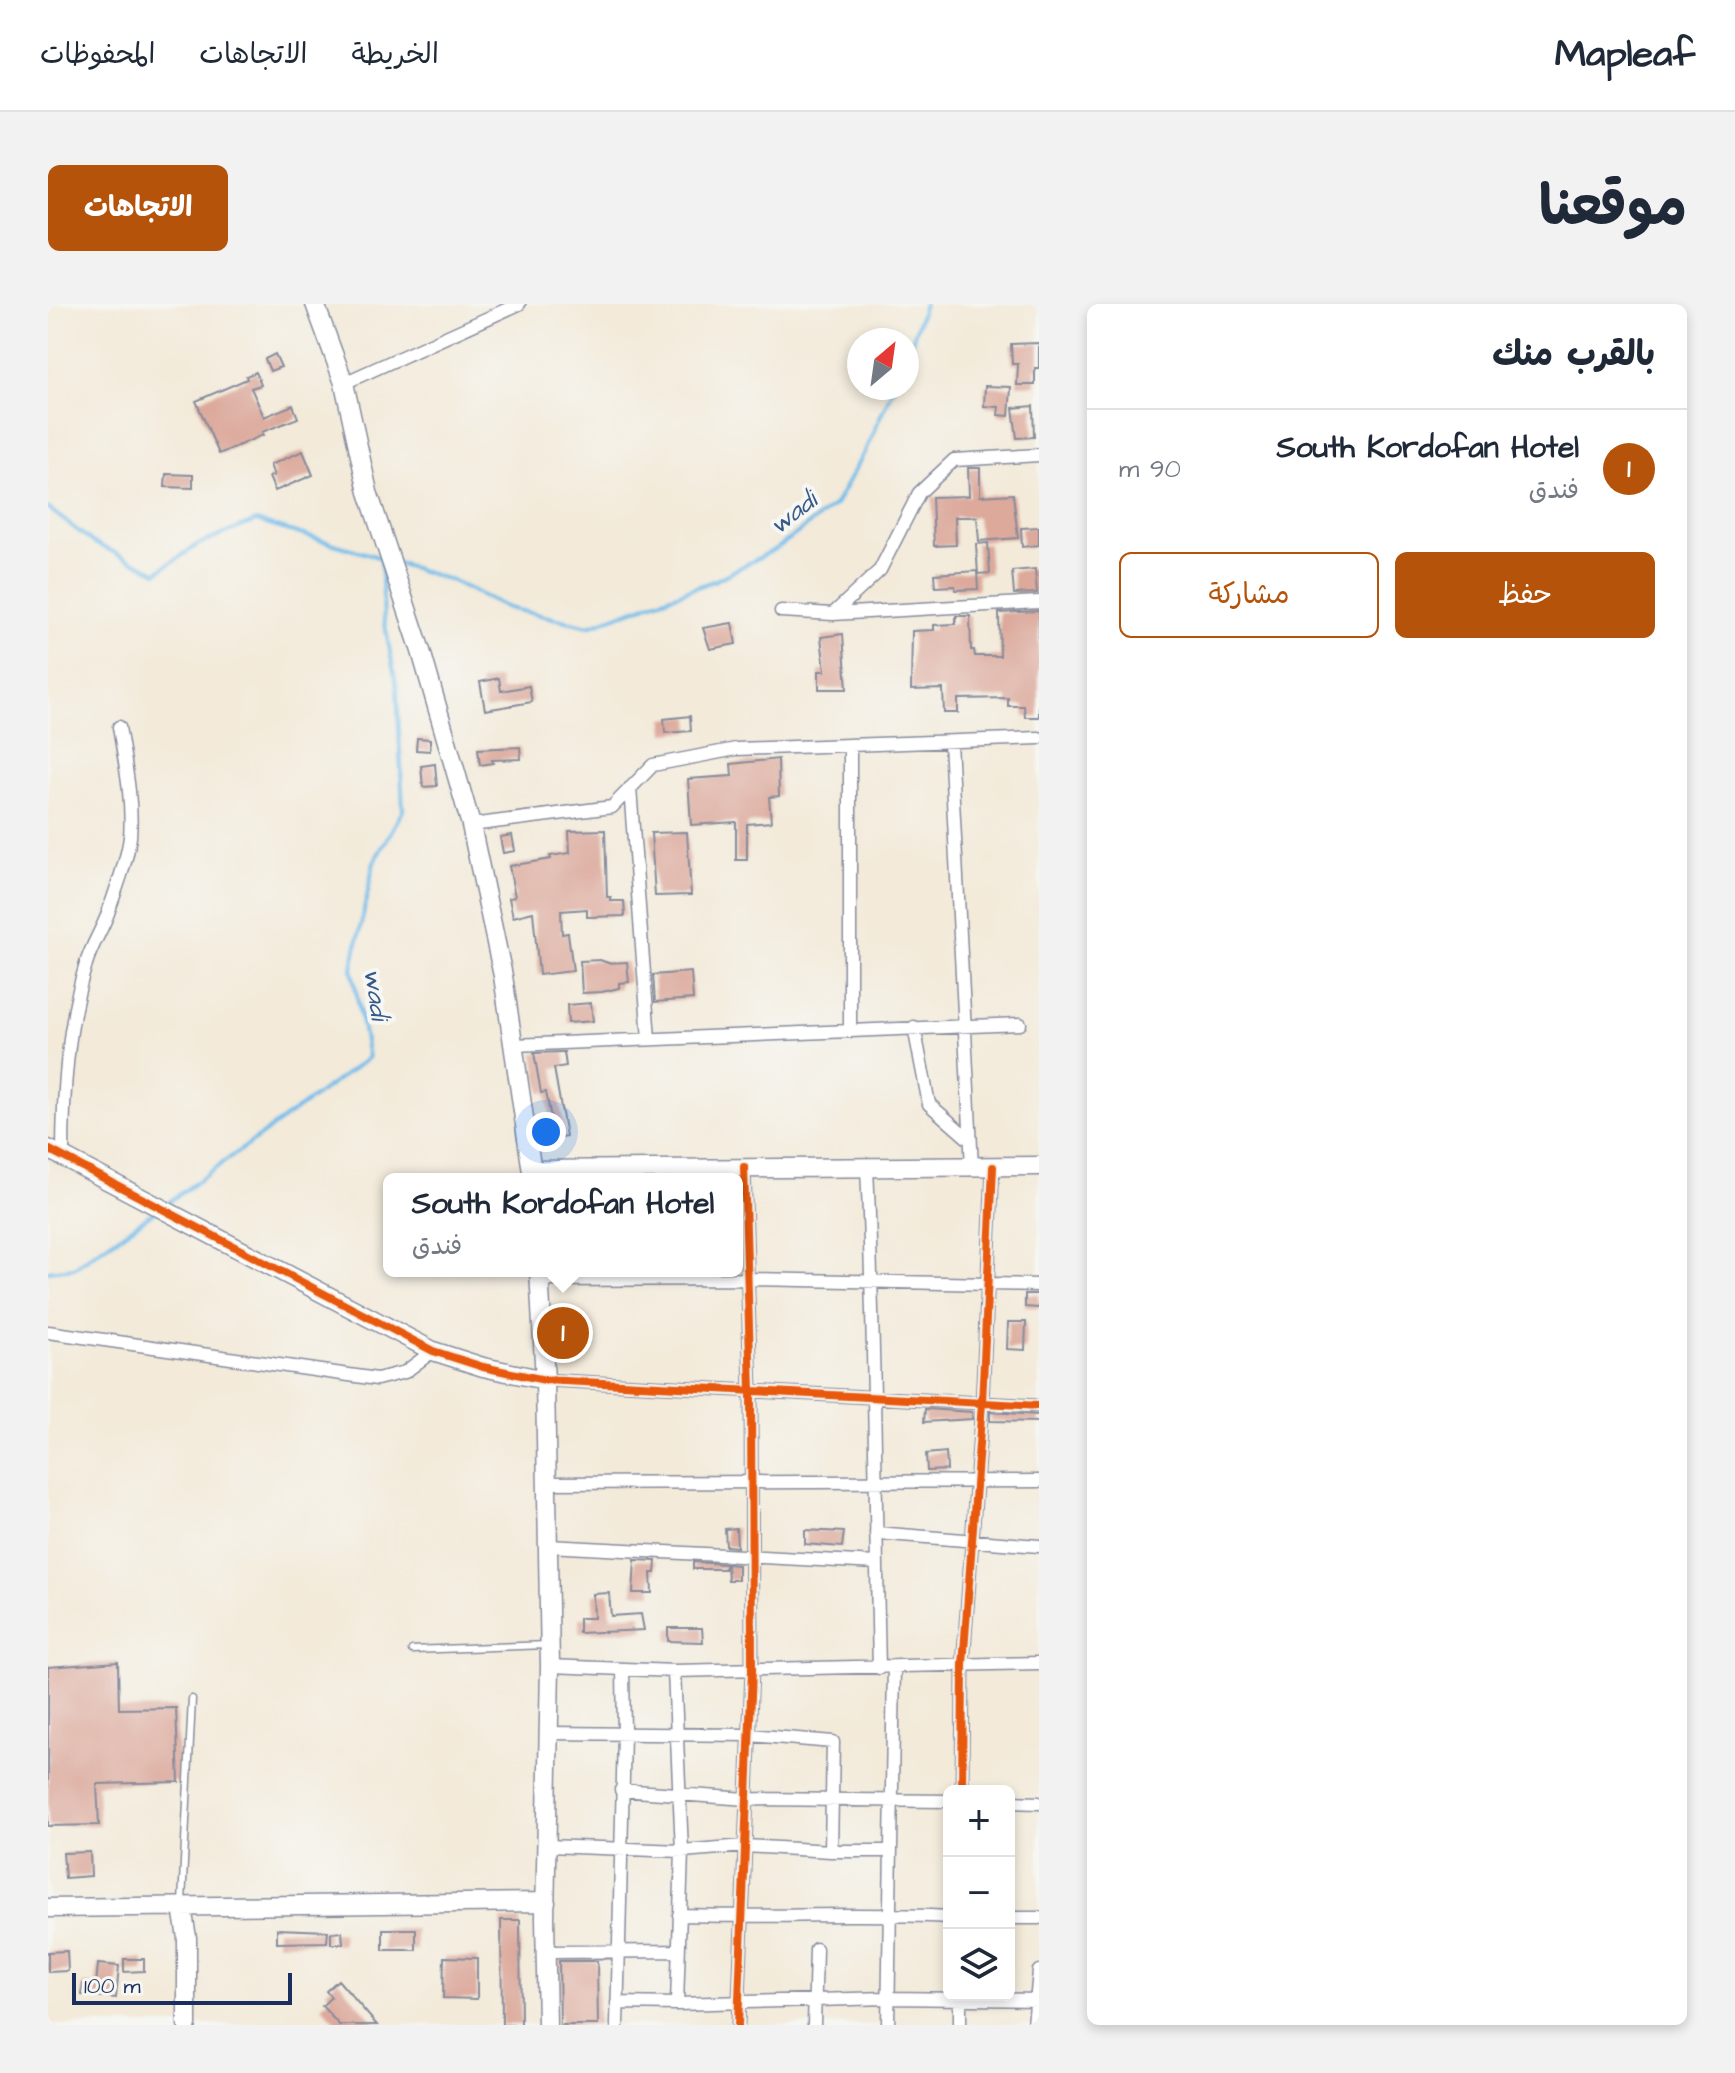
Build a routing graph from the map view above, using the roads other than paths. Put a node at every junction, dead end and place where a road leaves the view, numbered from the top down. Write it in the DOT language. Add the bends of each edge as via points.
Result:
graph roads {
  1 [pos="315,304"];
  2 [pos="519,304"];
  3 [pos="344,383"];
  4 [pos="1039,455"];
  5 [pos="1039,602"];
  6 [pos="781,611"];
  7 [pos="833,614"];
  8 [pos="119,727"];
  9 [pos="1039,738"];
  10 [pos="950,742"];
  11 [pos="850,745"];
  12 [pos="630,788"];
  13 [pos="471,825"];
  14 [pos="964,1024"];
  15 [pos="1020,1024"];
  16 [pos="914,1027"];
  17 [pos="850,1031"];
  18 [pos="649,1039"];
  19 [pos="514,1045"];
  20 [pos="970,1140"];
  21 [pos="55,1153"];
  22 [pos="1039,1166"];
  23 [pos="744,1167"];
  24 [pos="972,1167"];
  25 [pos="993,1167"];
  26 [pos="867,1168"];
  27 [pos="533,1173"];
  28 [pos="586,1173"];
  29 [pos="539,1277"];
  30 [pos="643,1277"];
  31 [pos="747,1279"];
  32 [pos="873,1281"];
  33 [pos="987,1284"];
  34 [pos="1039,1285"];
  35 [pos="48,1332"];
  36 [pos="433,1351"];
  37 [pos="545,1380"];
  38 [pos="751,1390"];
  39 [pos="872,1397"];
  40 [pos="982,1403"];
  41 [pos="1039,1406"];
  42 [pos="976,1479"];
  43 [pos="1039,1481"];
  44 [pos="751,1482"];
  45 [pos="875,1482"];
  46 [pos="547,1483"];
  47 [pos="876,1533"];
  48 [pos="972,1539"];
  49 [pos="548,1546"];
  50 [pos="1039,1546"];
  51 [pos="752,1556"];
  52 [pos="877,1563"];
  53 [pos="550,1645"];
  54 [pos="412,1650"];
  55 [pos="1039,1663"];
  56 [pos="963,1665"];
  57 [pos="550,1666"];
  58 [pos="894,1667"];
  59 [pos="879,1668"];
  60 [pos="623,1670"];
  61 [pos="752,1670"];
  62 [pos="674,1671"];
  63 [pos="192,1699"];
  64 [pos="549,1733"];
  65 [pos="676,1733"];
  66 [pos="624,1734"];
  67 [pos="750,1735"];
  68 [pos="962,1785"];
  69 [pos="621,1790"];
  70 [pos="680,1796"];
  71 [pos="834,1798"];
  72 [pos="747,1799"];
  73 [pos="890,1801"];
  74 [pos="943,1801"];
  75 [pos="1015,1802"];
  76 [pos="1039,1803"];
  77 [pos="547,1846"];
  78 [pos="745,1846"];
  79 [pos="620,1848"];
  80 [pos="682,1851"];
  81 [pos="831,1851"];
  82 [pos="889,1851"];
  83 [pos="546,1902"];
  84 [pos="182,1907"];
  85 [pos="48,1908"];
  86 [pos="889,1914"];
  87 [pos="679,1915"];
  88 [pos="742,1917"];
  89 [pos="943,1917"];
  90 [pos="1015,1918"];
  91 [pos="1039,1918"];
  92 [pos="816,1949"];
  93 [pos="678,1951"];
  94 [pos="547,1952"];
  95 [pos="617,1952"];
  96 [pos="1039,1971"];
  97 [pos="888,1998"];
  98 [pos="943,1998"];
  99 [pos="1015,1999"];
  100 [pos="1038,2000"];
  101 [pos="960,2001"];
  102 [pos="815,2002"];
  103 [pos="617,2003"];
  104 [pos="739,2003"];
  105 [pos="677,2004"];
  106 [pos="187,2025"];
  107 [pos="547,2025"];
  108 [pos="617,2025"];
  109 [pos="738,2025"];
  110 [pos="814,2025"];
  111 [pos="888,2025"];
  112 [pos="960,2025"];
  113 [pos="1034,2025"];
  1 -- 3 [label="street"];
  2 -- 3 [label="street"];
  3 -- 13 [label="street" via="368,492"];
  4 -- 7 [label="street" via="954,460 919,493 880,570"];
  5 -- 7 [label="street"];
  6 -- 7 [label="street"];
  8 -- 21 [label="street" via="130,791 130,839 106,918 86,962"];
  9 -- 10 [label="street"];
  10 -- 11 [label="street"];
  10 -- 14 [label="street"];
  11 -- 12 [label="street" via="736,749 667,762 653,765"];
  11 -- 17 [label="street"];
  12 -- 13 [label="street" via="612,807"];
  12 -- 18 [label="street"];
  13 -- 19 [label="street"];
  14 -- 15 [label="street"];
  14 -- 16 [label="street"];
  14 -- 20 [label="street"];
  16 -- 17 [label="street"];
  16 -- 20 [label="street" via="929,1104"];
  17 -- 18 [label="street"];
  18 -- 19 [label="street"];
  19 -- 27 [label="street"];
  20 -- 24 [label="street"];
  21 -- 36 [label="street"];
  22 -- 25 [label="street"];
  23 -- 26 [label="street"];
  23 -- 28 [label="street"];
  23 -- 31 [label="street"];
  24 -- 25 [label="street"];
  24 -- 26 [label="street"];
  25 -- 33 [label="street"];
  26 -- 32 [label="street"];
  29 -- 37 [label="street"];
  30 -- 31 [label="street"];
  31 -- 32 [label="street"];
  31 -- 38 [label="street"];
  32 -- 33 [label="street"];
  32 -- 39 [label="street"];
  33 -- 34 [label="street"];
  33 -- 40 [label="street"];
  35 -- 36 [label="street" via="377,1379 405,1372"];
  36 -- 37 [label="street"];
  37 -- 38 [label="street"];
  37 -- 46 [label="street"];
  38 -- 39 [label="street"];
  38 -- 44 [label="street"];
  39 -- 40 [label="street"];
  39 -- 45 [label="street"];
  40 -- 41 [label="street"];
  40 -- 42 [label="street"];
  42 -- 43 [label="street"];
  42 -- 45 [label="street"];
  42 -- 48 [label="street"];
  44 -- 45 [label="street"];
  44 -- 46 [label="street"];
  44 -- 51 [label="street"];
  45 -- 47 [label="street"];
  46 -- 49 [label="street"];
  47 -- 48 [label="street"];
  47 -- 52 [label="street"];
  48 -- 50 [label="street"];
  48 -- 56 [label="street"];
  49 -- 51 [label="street"];
  49 -- 53 [label="street"];
  51 -- 52 [label="street"];
  51 -- 61 [label="street"];
  52 -- 59 [label="street"];
  53 -- 54 [label="lane"];
  53 -- 57 [label="street"];
  55 -- 56 [label="street"];
  56 -- 58 [label="street"];
  56 -- 68 [label="street"];
  57 -- 60 [label="street"];
  57 -- 64 [label="street"];
  58 -- 59 [label="street"];
  58 -- 73 [label="street"];
  59 -- 61 [label="street"];
  60 -- 62 [label="street"];
  60 -- 66 [label="street"];
  61 -- 62 [label="street"];
  61 -- 67 [label="street"];
  62 -- 65 [label="street"];
  63 -- 84 [label="lane"];
  64 -- 66 [label="street"];
  64 -- 77 [label="street"];
  65 -- 66 [label="street"];
  65 -- 67 [label="street"];
  65 -- 70 [label="street"];
  66 -- 69 [label="street"];
  67 -- 71 [label="street" via="833,1742"];
  67 -- 72 [label="street"];
  69 -- 70 [label="street"];
  69 -- 79 [label="street"];
  70 -- 72 [label="street"];
  70 -- 80 [label="street"];
  71 -- 72 [label="street"];
  71 -- 73 [label="street"];
  71 -- 81 [label="street"];
  72 -- 78 [label="street"];
  73 -- 74 [label="street"];
  73 -- 82 [label="street"];
  75 -- 76 [label="street"];
  77 -- 79 [label="street"];
  77 -- 83 [label="street"];
  78 -- 80 [label="street"];
  78 -- 81 [label="street"];
  78 -- 88 [label="street"];
  79 -- 80 [label="street"];
  79 -- 95 [label="street"];
  80 -- 87 [label="street"];
  81 -- 82 [label="street"];
  82 -- 86 [label="street"];
  83 -- 84 [label="street"];
  83 -- 94 [label="street"];
  84 -- 85 [label="street"];
  84 -- 106 [label="street"];
  86 -- 88 [label="street"];
  86 -- 89 [label="street"];
  86 -- 97 [label="street"];
  87 -- 88 [label="street"];
  87 -- 93 [label="street"];
  88 -- 104 [label="street"];
  90 -- 91 [label="street"];
  92 -- 102 [label="street"];
  93 -- 95 [label="street"];
  93 -- 105 [label="street"];
  94 -- 95 [label="street"];
  94 -- 107 [label="street"];
  95 -- 103 [label="street"];
  96 -- 100 [label="street"];
  97 -- 98 [label="street"];
  97 -- 102 [label="street"];
  97 -- 111 [label="street"];
  99 -- 100 [label="street"];
  100 -- 113 [label="street"];
  101 -- 112 [label="street"];
  102 -- 104 [label="street"];
  102 -- 110 [label="street"];
  103 -- 105 [label="street"];
  103 -- 108 [label="street"];
  104 -- 105 [label="street"];
  104 -- 109 [label="street"];
}
